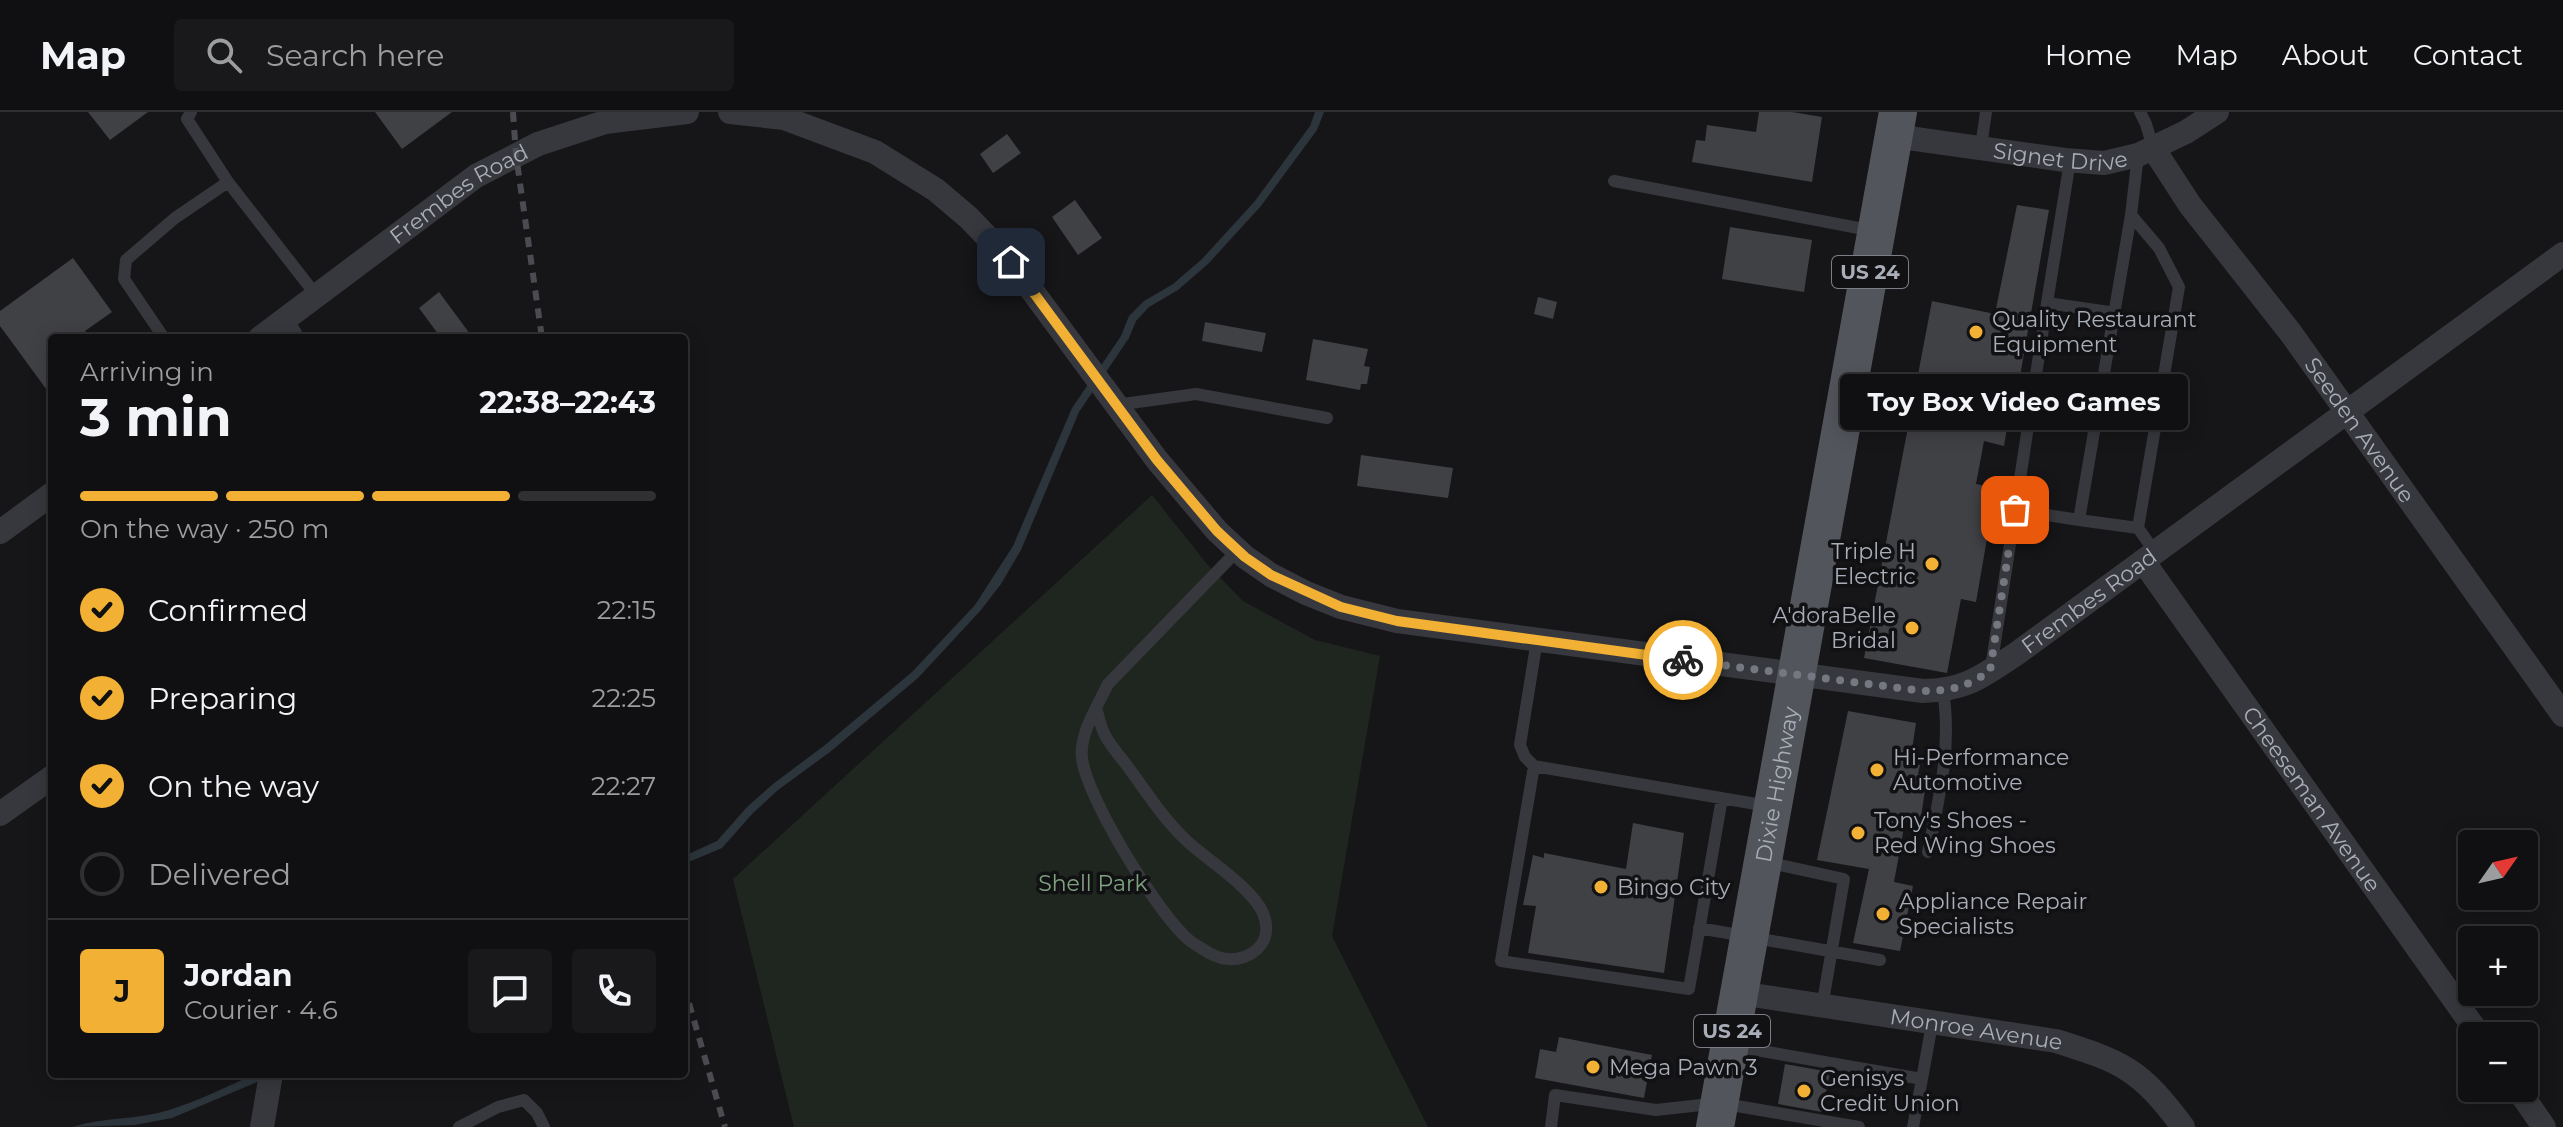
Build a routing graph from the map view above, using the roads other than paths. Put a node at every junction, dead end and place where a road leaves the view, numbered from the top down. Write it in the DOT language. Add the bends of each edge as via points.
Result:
graph roads {
  1 [pos="191,112"];
  2 [pos="687,112"];
  3 [pos="730,112"];
  4 [pos="1986,112"];
  5 [pos="2140,112"];
  6 [pos="2217,112"];
  7 [pos="785,115"];
  8 [pos="1896,124"];
  9 [pos="1981,147"];
  10 [pos="2146,152"];
  11 [pos="2070,161"];
  12 [pos="1614,181"];
  13 [pos="228,182"];
  14 [pos="2131,215"];
  15 [pos="1877,231"];
  16 [pos="2563,254"];
  17 [pos="316,295"];
  18 [pos="2047,303"];
  19 [pos="2116,313"];
  20 [pos="293,328"];
  21 [pos="161,334"];
  22 [pos="273,334"];
  23 [pos="1116,405"];
  24 [pos="2346,411"];
  25 [pos="1327,418"];
  26 [pos="48,497"];
  27 [pos="2015,510"];
  28 [pos="2079,520"];
  29 [pos="2138,528"];
  30 [pos="0,532"];
  31 [pos="1238,550"];
  32 [pos="2149,556"];
  33 [pos="1537,640"];
  34 [pos="1990,671"];
  35 [pos="1797,675"];
  36 [pos="1943,691"];
  37 [pos="1096,708"];
  38 [pos="2563,715"];
  39 [pos="1534,766"];
  40 [pos="48,780"];
  41 [pos="1722,798"];
  42 [pos="1773,807"];
  43 [pos="0,814"];
  44 [pos="1928,852"];
  45 [pos="1763,861"];
  46 [pos="1699,928"];
  47 [pos="1749,935"];
  48 [pos="1831,951"];
  49 [pos="1880,960"];
  50 [pos="1739,993"];
  51 [pos="1822,1007"];
  52 [pos="2470,1022"];
  53 [pos="1932,1024"];
  54 [pos="1730,1045"];
  55 [pos="270,1078"];
  56 [pos="1922,1079"];
  57 [pos="2527,1102"];
  58 [pos="1717,1115"];
  59 [pos="262,1127"];
  60 [pos="459,1127"];
  61 [pos="544,1127"];
  62 [pos="1551,1127"];
  63 [pos="1859,1127"];
  64 [pos="1913,1127"];
  65 [pos="2183,1127"];
  66 [pos="2544,1127"];
  1 -- 13 [label="lane" via="187,119"];
  2 -- 17 [label="street, Frembes Road" via="605,122 538,144 476,176"];
  3 -- 7 [label="street, Frembes Road"];
  4 -- 9 [label="lane"];
  5 -- 10 [label="lane" via="2146,124"];
  6 -- 10 [label="street, Signet Drive"];
  7 -- 23 [label="street, Frembes Road" via="875,152 969,218 1011,262"];
  8 -- 9 [label="street, Signet Drive"];
  8 -- 15 [label="main road, Dixie Highway / US 24"];
  9 -- 11 [label="street, Signet Drive"];
  10 -- 11 [label="street, Signet Drive" via="2104,163"];
  10 -- 14 [label="lane"];
  10 -- 24 [label="street, Seeden Avenue"];
  11 -- 18 [label="lane"];
  12 -- 15 [label="lane"];
  13 -- 17 [label="lane"];
  13 -- 21 [label="lane" via="126,260 124,279"];
  14 -- 19 [label="lane"];
  14 -- 29 [label="lane" via="2159,248 2179,287"];
  15 -- 35 [label="main road, Dixie Highway / US 24"];
  16 -- 24 [label="street, Frembes Road"];
  17 -- 20 [label="street, Frembes Road"];
  18 -- 19 [label="lane"];
  18 -- 27 [label="lane"];
  19 -- 28 [label="lane"];
  20 -- 22 [label="street, Frembes Road"];
  23 -- 25 [label="lane" via="1196,394"];
  23 -- 31 [label="street, Frembes Road"];
  24 -- 32 [label="street, Frembes Road"];
  24 -- 38 [label="street, Seeden Avenue"];
  26 -- 30 [label="street"];
  27 -- 28 [label="lane"];
  27 -- 34 [label="lane"];
  28 -- 29 [label="lane"];
  29 -- 32 [label="lane"];
  31 -- 33 [label="street, Frembes Road" via="1271,575 1341,607 1397,621"];
  31 -- 37 [label="lane" via="1108,684"];
  32 -- 34 [label="street, Frembes Road"];
  32 -- 52 [label="street, Cheeseman Avenue"];
  33 -- 35 [label="street, Frembes Road"];
  33 -- 39 [label="lane" via="1520,745"];
  34 -- 36 [label="street, Frembes Road"];
  35 -- 36 [label="street, Frembes Road"];
  35 -- 42 [label="main road, Dixie Highway / US 24"];
  36 -- 44 [label="lane" via="1946,763"];
  37 -- 37 [label="lane" via="1081,755 1085,774 1135,870 1189,941 1218,958 1240,959 1254,952 1264,942 1267,928 1262,912 1160,810 1105,736"];
  39 -- 41 [label="lane"];
  39 -- 46 [label="lane" via="1501,961 1689,989"];
  40 -- 43 [label="street"];
  41 -- 42 [label="lane"];
  41 -- 46 [label="lane"];
  42 -- 45 [label="main road, Dixie Highway / US 24"];
  45 -- 47 [label="main road, Dixie Highway / US 24"];
  45 -- 48 [label="lane" via="1844,879"];
  46 -- 47 [label="lane"];
  47 -- 48 [label="lane"];
  47 -- 50 [label="main road, Dixie Highway / US 24"];
  48 -- 49 [label="lane"];
  48 -- 51 [label="lane"];
  50 -- 51 [label="street, Monroe Avenue"];
  50 -- 54 [label="main road, Dixie Highway / US 24"];
  51 -- 53 [label="street, Monroe Avenue"];
  53 -- 56 [label="lane"];
  53 -- 65 [label="street, Monroe Avenue" via="2056,1041 2106,1057 2153,1089"];
  54 -- 56 [label="lane"];
  54 -- 58 [label="main road, Dixie Highway / US 24"];
  55 -- 59 [label="street"];
  56 -- 64 [label="lane"];
  57 -- 66 [label="street"];
  58 -- 62 [label="lane" via="1555,1095"];
  58 -- 63 [label="lane"];
  60 -- 61 [label="lane" via="524,1100"];
}
